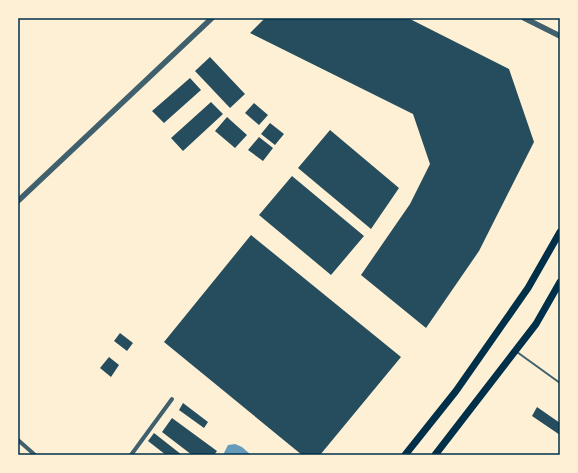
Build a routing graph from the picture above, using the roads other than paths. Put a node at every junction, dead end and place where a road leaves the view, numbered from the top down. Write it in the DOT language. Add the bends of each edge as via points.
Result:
graph roads {
  1 [pos="212,18"];
  2 [pos="524,18"];
  3 [pos="560,36"];
  4 [pos="18,201"];
  5 [pos="560,232"];
  6 [pos="560,282"];
  7 [pos="515,351"];
  8 [pos="560,383"];
  9 [pos="172,399"];
  10 [pos="18,440"];
  11 [pos="35,455"];
  12 [pos="131,455"];
  13 [pos="405,455"];
  14 [pos="435,455"];
  1 -- 4 [label="street"];
  2 -- 3 [label="street"];
  5 -- 13 [label="main road" via="528,288 456,392"];
  6 -- 7 [label="main road" via="536,324"];
  7 -- 8 [label="lane"];
  7 -- 14 [label="main road"];
  9 -- 12 [label="street"];
  10 -- 11 [label="street"];
}
